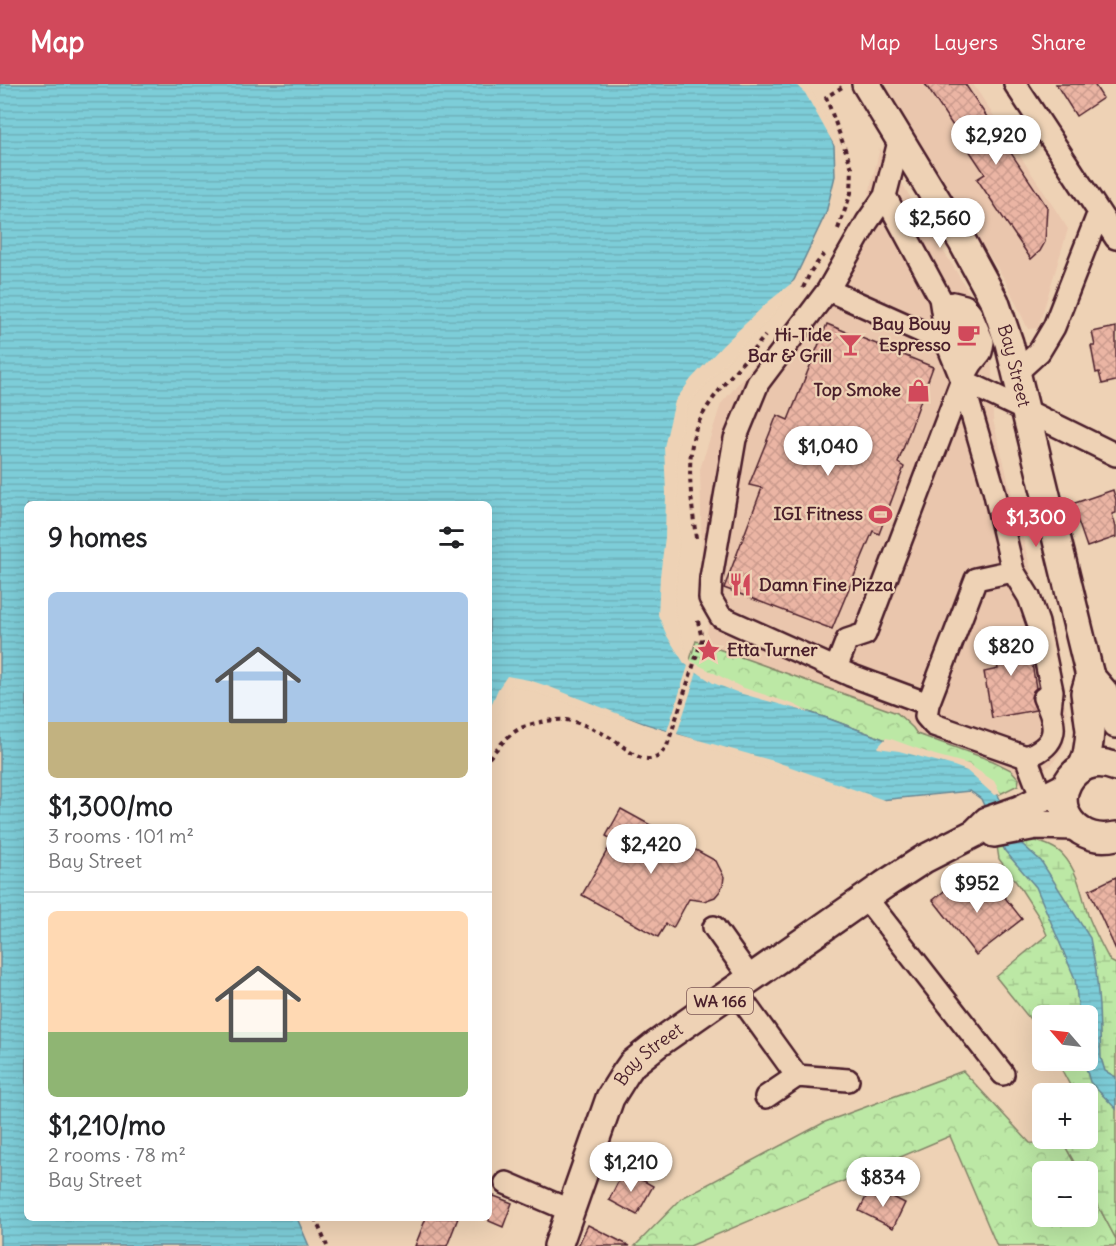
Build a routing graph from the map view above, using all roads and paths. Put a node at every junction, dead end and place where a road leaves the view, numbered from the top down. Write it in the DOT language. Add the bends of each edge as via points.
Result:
graph roads {
  1 [pos="866,84"];
  2 [pos="1015,84"];
  3 [pos="900,138"];
  4 [pos="885,196"];
  5 [pos="1099,212"];
  6 [pos="1116,238"];
  7 [pos="828,290"];
  8 [pos="947,343"];
  9 [pos="967,371"];
  10 [pos="1016,373"];
  11 [pos="1025,410"];
  12 [pos="1116,455"];
  13 [pos="1013,571"];
  14 [pos="702,639"];
  15 [pos="836,668"];
  16 [pos="1090,676"];
  17 [pos="928,704"];
  18 [pos="1116,724"];
  19 [pos="492,754"];
  20 [pos="1026,757"];
  21 [pos="1116,767"];
  22 [pos="1046,798"];
  23 [pos="1074,826"];
  24 [pos="1116,836"];
  25 [pos="866,898"];
  26 [pos="714,927"];
  27 [pos="743,985"];
  28 [pos="1003,1074"];
  29 [pos="797,1076"];
  30 [pos="848,1080"];
  31 [pos="766,1097"];
  32 [pos="506,1183"];
  33 [pos="571,1211"];
  34 [pos="316,1221"];
  35 [pos="327,1246"];
  36 [pos="558,1246"];
  1 -- 3 [label="main road, Bay Street"];
  2 -- 5 [label="street"];
  3 -- 4 [label="street"];
  3 -- 10 [label="main road, Bay Street" via="995,302"];
  4 -- 7 [label="street"];
  4 -- 8 [label="street" via="940,298"];
  5 -- 6 [label="street"];
  5 -- 10 [label="street" via="1054,327 1039,352"];
  7 -- 8 [label="street"];
  7 -- 15 [label="street" via="758,383 735,439 710,598 721,617"];
  8 -- 9 [label="street"];
  9 -- 11 [label="street"];
  9 -- 13 [label="street"];
  9 -- 15 [label="street" via="866,634 848,640"];
  10 -- 11 [label="main road, Bay Street"];
  11 -- 12 [label="street"];
  11 -- 16 [label="main road, Bay Street"];
  13 -- 17 [label="street" via="976,579"];
  13 -- 20 [label="street" via="1029,597 1041,689 1054,727 1051,740 1039,752"];
  14 -- 19 [label="path" via="667,746 658,757 641,758 592,728 566,720 520,728"];
  15 -- 17 [label="street"];
  16 -- 18 [label="main road, Bay Street" via="1103,691"];
  16 -- 22 [label="main road, Bay Street" via="1085,693 1090,730 1087,755"];
  17 -- 20 [label="street" via="926,716 934,725"];
  20 -- 22 [label="street"];
  21 -- 22 [label="main road, WA 166" via="1092,765"];
  22 -- 23 [label="main road" via="1063,799"];
  22 -- 23 [label="main road, Bay Street / WA 166" via="1040,825"];
  22 -- 25 [label="main road, Bay Street / WA 166" via="924,859"];
  23 -- 24 [label="main road, WA 166" via="1086,835"];
  25 -- 27 [label="main road, Bay Street / WA 166"];
  25 -- 28 [label="street"];
  26 -- 27 [label="street"];
  27 -- 29 [label="street"];
  27 -- 33 [label="main road, Bay Street / WA 166" via="632,1064 610,1098"];
  29 -- 30 [label="street"];
  29 -- 31 [label="street"];
  32 -- 33 [label="street"];
  33 -- 36 [label="main road, Bay Street / WA 166"];
  34 -- 35 [label="path"];
}
